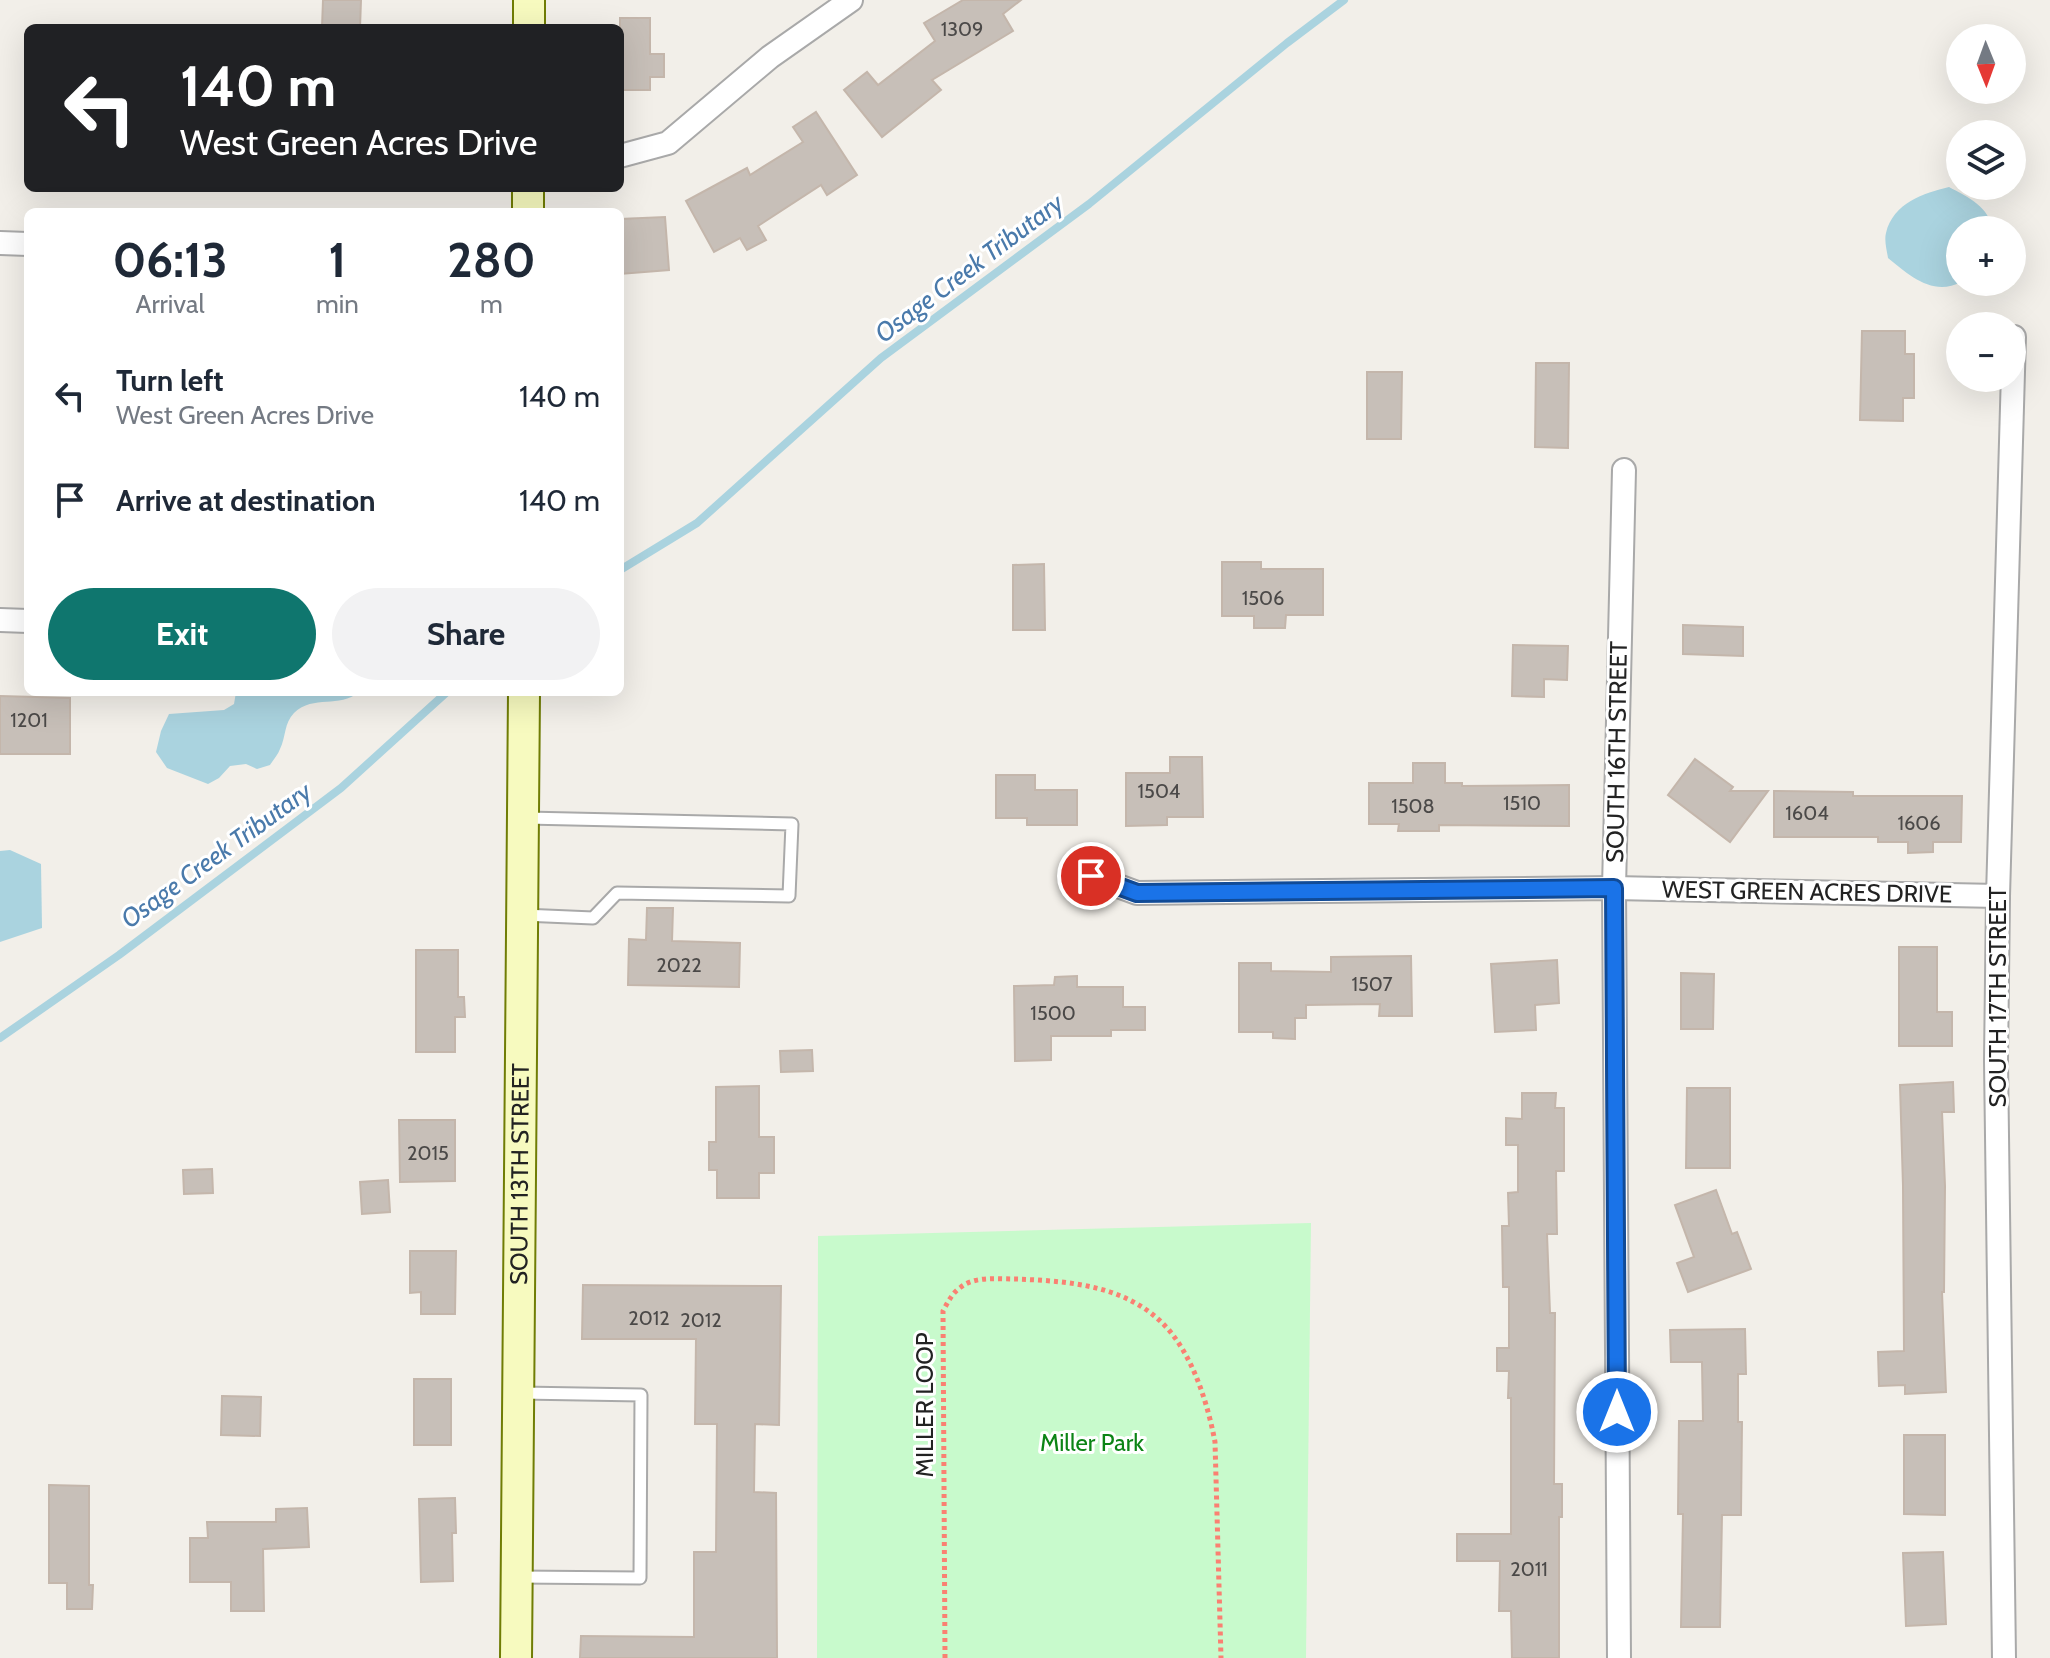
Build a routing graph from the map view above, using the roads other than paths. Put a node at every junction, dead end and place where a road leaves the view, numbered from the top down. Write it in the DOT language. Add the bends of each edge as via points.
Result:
graph roads {
  1 [pos="529,0"];
  2 [pos="851,0"];
  3 [pos="529,24"];
  4 [pos="624,155"];
  5 [pos="0,243"];
  6 [pos="24,244"];
  7 [pos="2012,392"];
  8 [pos="1624,470"];
  9 [pos="0,620"];
  10 [pos="24,621"];
  11 [pos="524,696"];
  12 [pos="523,818"];
  13 [pos="1091,876"];
  14 [pos="1614,888"];
  15 [pos="1998,896"];
  16 [pos="522,915"];
  17 [pos="518,1393"];
  18 [pos="516,1577"];
  19 [pos="516,1658"];
  20 [pos="1619,1658"];
  21 [pos="2004,1658"];
  1 -- 3 [label="street"];
  2 -- 4 [label="street" via="770,57 668,143"];
  5 -- 6 [label="street"];
  7 -- 15 [label="street, SOUTH 17TH STREET"];
  8 -- 14 [label="street, SOUTH 16TH STREET"];
  9 -- 10 [label="street"];
  11 -- 12 [label="street, SOUTH 13TH STREET"];
  12 -- 16 [label="street, SOUTH 13TH STREET"];
  12 -- 16 [label="lane" via="792,824 789,896 617,893 593,918"];
  13 -- 14 [label="street, WEST GREEN ACRES DRIVE" via="1137,893"];
  14 -- 15 [label="street, WEST GREEN ACRES DRIVE"];
  14 -- 20 [label="street, SOUTH 16TH STREET"];
  15 -- 21 [label="street, SOUTH 17TH STREET"];
  16 -- 17 [label="street, SOUTH 13TH STREET"];
  17 -- 18 [label="street, SOUTH 13TH STREET"];
  17 -- 18 [label="lane" via="641,1395 640,1578"];
  18 -- 19 [label="street, SOUTH 13TH STREET"];
}
